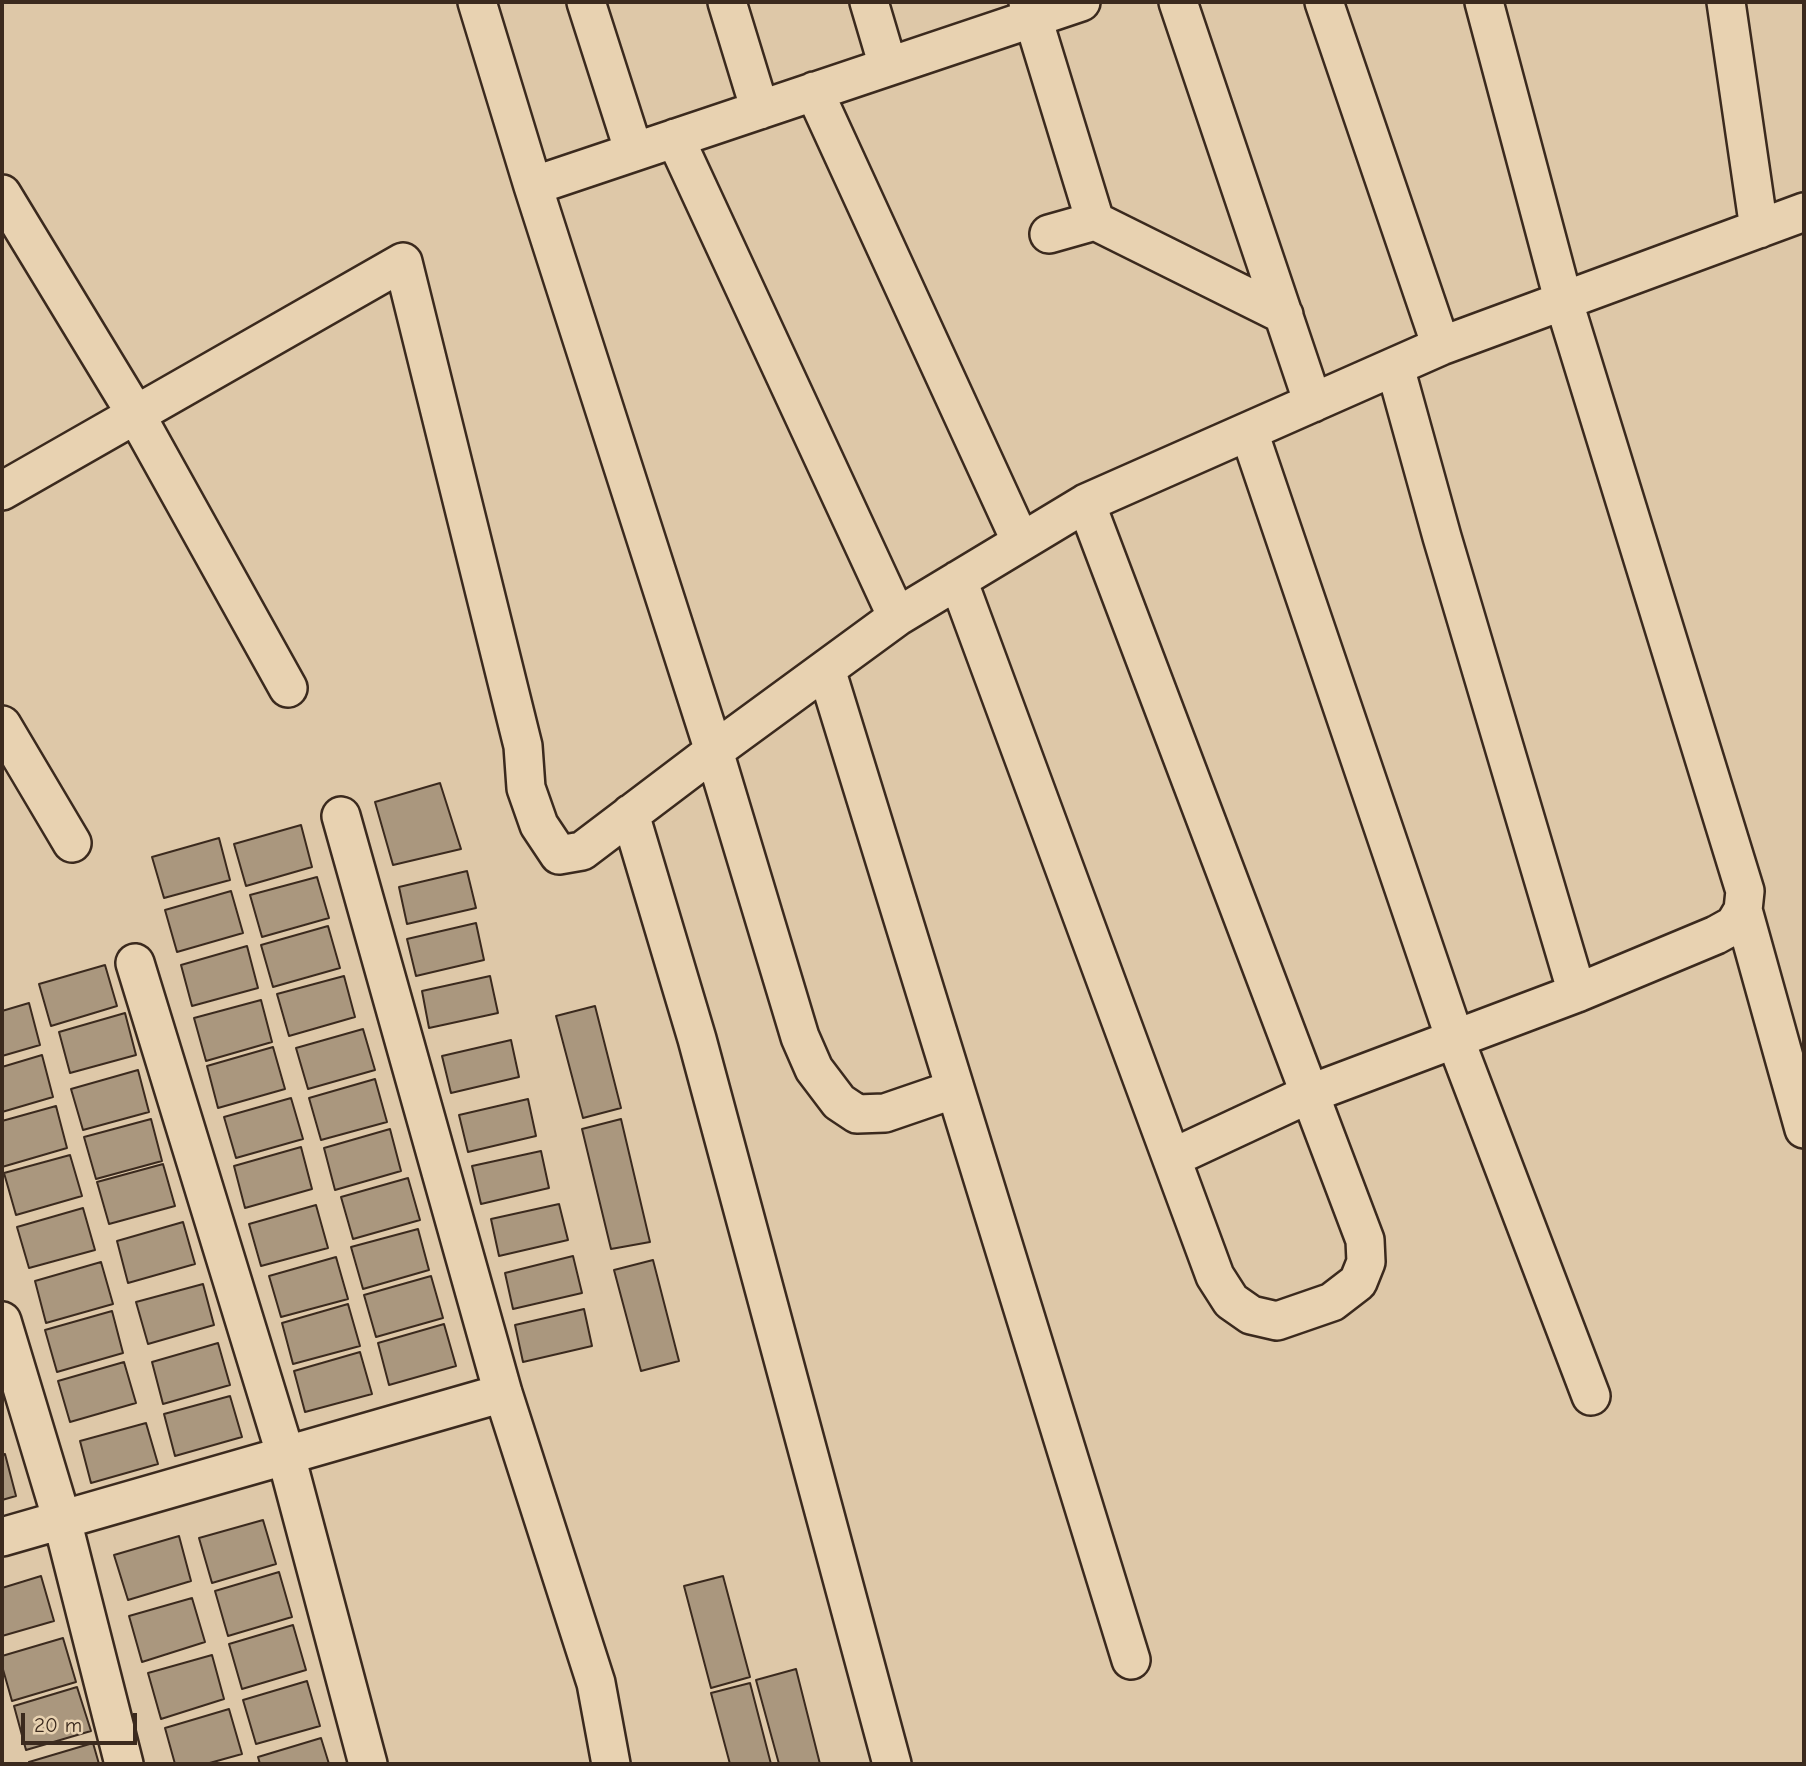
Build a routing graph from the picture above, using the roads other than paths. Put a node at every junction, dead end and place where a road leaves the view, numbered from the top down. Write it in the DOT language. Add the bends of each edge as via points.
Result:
graph roads {
  1 [pos="477,2"];
  2 [pos="586,2"];
  3 [pos="727,2"];
  4 [pos="870,2"];
  5 [pos="1081,2"];
  6 [pos="1178,2"];
  7 [pos="1324,2"];
  8 [pos="1484,2"];
  9 [pos="1726,2"];
  10 [pos="1031,10"];
  11 [pos="888,66"];
  12 [pos="814,91"];
  13 [pos="760,110"];
  14 [pos="675,138"];
  15 [pos="634,152"];
  16 [pos="533,186"];
  17 [pos="2,194"];
  18 [pos="1804,212"];
  19 [pos="1095,221"];
  20 [pos="1759,229"];
  21 [pos="1049,234"];
  22 [pos="1563,299"];
  23 [pos="1284,315"];
  24 [pos="1441,346"];
  25 [pos="1395,367"];
  26 [pos="1313,403"];
  27 [pos="135,413"];
  28 [pos="1249,432"];
  29 [pos="2,491"];
  30 [pos="1086,503"];
  31 [pos="1021,542"];
  32 [pos="958,580"];
  33 [pos="897,617"];
  34 [pos="826,669"];
  35 [pos="288,688"];
  36 [pos="2,725"];
  37 [pos="714,751"];
  38 [pos="630,814"];
  39 [pos="341,816"];
  40 [pos="72,843"];
  41 [pos="1743,910"];
  42 [pos="135,963"];
  43 [pos="1577,993"];
  44 [pos="1455,1039"];
  45 [pos="1796,1066"];
  46 [pos="955,1089"];
  47 [pos="1309,1094"];
  48 [pos="1804,1129"];
  49 [pos="1172,1158"];
  50 [pos="2,1321"];
  51 [pos="503,1394"];
  52 [pos="1591,1396"];
  53 [pos="286,1456"];
  54 [pos="62,1520"];
  55 [pos="2,1537"];
  56 [pos="1131,1660"];
  57 [pos="124,1764"];
  58 [pos="368,1764"];
  59 [pos="611,1764"];
  60 [pos="892,1764"];
  1 -- 16 [label="street"];
  2 -- 15 [label="street"];
  3 -- 13 [label="street"];
  4 -- 11 [label="street"];
  5 -- 10 [label="street"];
  6 -- 23 [label="street"];
  7 -- 24 [label="street"];
  8 -- 22 [label="street"];
  9 -- 20 [label="street"];
  10 -- 11 [label="street"];
  10 -- 19 [label="street"];
  11 -- 12 [label="street"];
  12 -- 13 [label="street"];
  12 -- 31 [label="street"];
  13 -- 14 [label="street"];
  14 -- 15 [label="street"];
  14 -- 33 [label="street"];
  15 -- 16 [label="street"];
  16 -- 37 [label="street"];
  17 -- 27 [label="street"];
  18 -- 20 [label="street"];
  19 -- 21 [label="street"];
  19 -- 23 [label="street"];
  20 -- 22 [label="street"];
  22 -- 24 [label="street"];
  22 -- 41 [label="street" via="1745,891"];
  23 -- 26 [label="street"];
  24 -- 25 [label="street"];
  25 -- 26 [label="street"];
  25 -- 43 [label="street"];
  26 -- 28 [label="street"];
  27 -- 29 [label="street"];
  27 -- 35 [label="street"];
  27 -- 38 [label="street" via="403,262 523,746 526,788 539,825 559,855 582,851"];
  28 -- 30 [label="street"];
  28 -- 44 [label="street"];
  30 -- 31 [label="street"];
  30 -- 47 [label="street"];
  31 -- 32 [label="street"];
  32 -- 33 [label="street"];
  32 -- 49 [label="street"];
  33 -- 34 [label="street"];
  34 -- 37 [label="street"];
  34 -- 46 [label="street"];
  36 -- 40 [label="street"];
  37 -- 38 [label="street"];
  37 -- 46 [label="street" via="800,1037 814,1069 839,1102 857,1114 886,1113"];
  38 -- 60 [label="street" via="697,1039"];
  39 -- 51 [label="street"];
  41 -- 43 [label="street" via="1734,925 1716,935"];
  41 -- 45 [label="street"];
  42 -- 53 [label="street"];
  43 -- 44 [label="street"];
  44 -- 47 [label="street"];
  44 -- 52 [label="street"];
  45 -- 48 [label="street"];
  46 -- 56 [label="street"];
  47 -- 49 [label="street"];
  47 -- 49 [label="street" via="1365,1240 1366,1262 1358,1282 1332,1302 1277,1321 1251,1315 1231,1301 1215,1276"];
  50 -- 54 [label="street"];
  51 -- 53 [label="street"];
  51 -- 59 [label="street" via="596,1683"];
  53 -- 54 [label="street"];
  53 -- 58 [label="street"];
  54 -- 55 [label="street"];
  54 -- 57 [label="street"];
}
